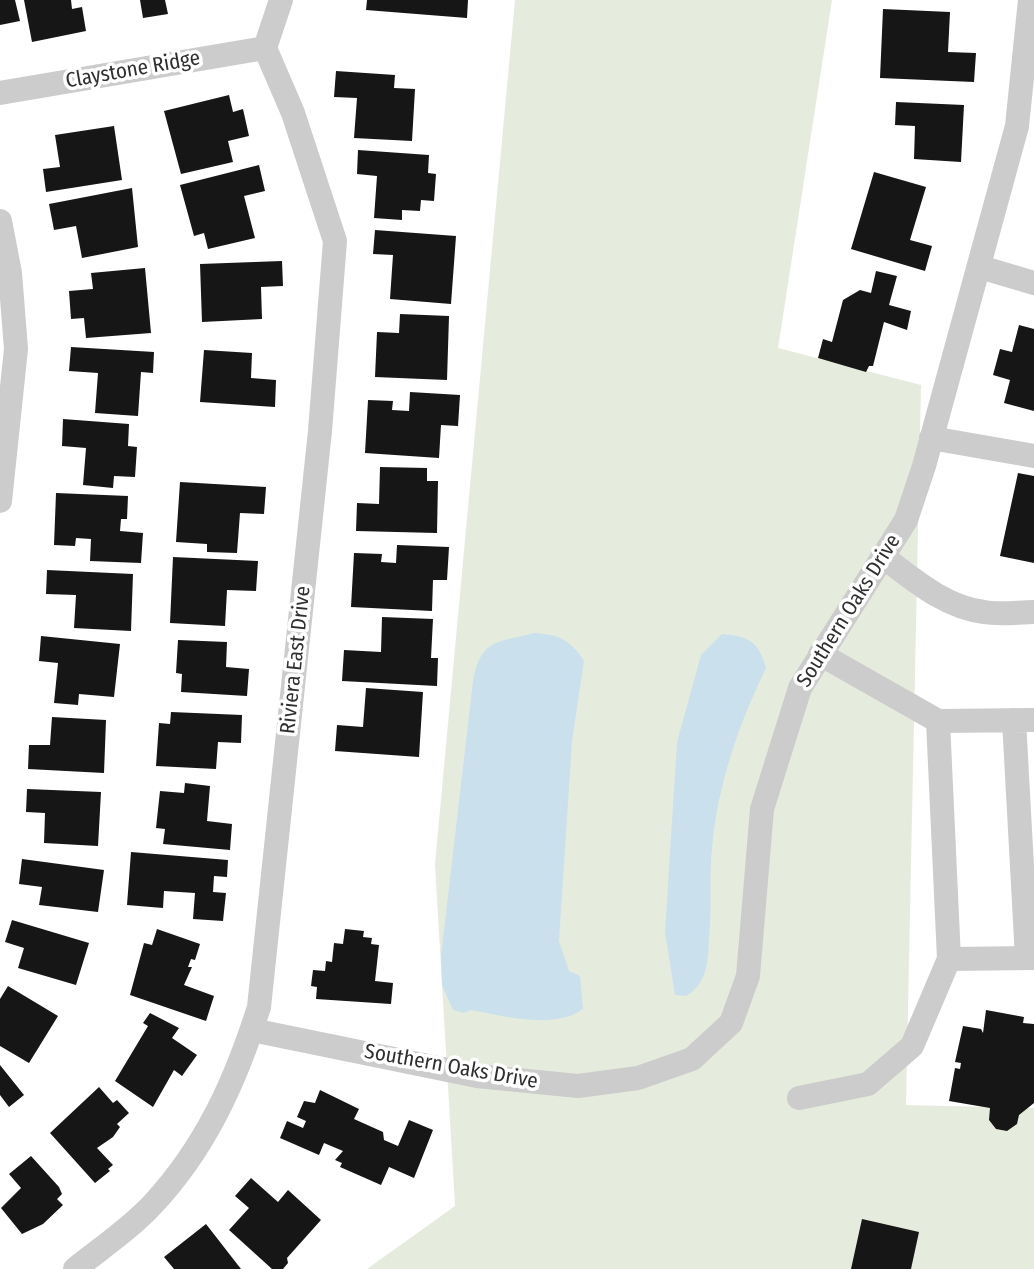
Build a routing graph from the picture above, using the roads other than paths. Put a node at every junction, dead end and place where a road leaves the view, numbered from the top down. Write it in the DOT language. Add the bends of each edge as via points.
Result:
graph roads {
  1 [pos="281,0"];
  2 [pos="1030,0"];
  3 [pos="265,48"];
  4 [pos="0,93"];
  5 [pos="0,221"];
  6 [pos="980,267"];
  7 [pos="1034,283"];
  8 [pos="931,438"];
  9 [pos="1034,456"];
  10 [pos="0,501"];
  11 [pos="882,556"];
  12 [pos="1034,612"];
  13 [pos="820,654"];
  14 [pos="1024,720"];
  15 [pos="938,721"];
  16 [pos="1031,958"];
  17 [pos="949,959"];
  18 [pos="252,1030"];
  19 [pos="799,1098"];
  20 [pos="75,1269"];
  1 -- 3 [label="street"];
  2 -- 6 [label="street, Southern Oaks Drive" via="1017,126"];
  3 -- 4 [label="street, Claystone Ridge"];
  3 -- 18 [label="street, Riviera East Drive" via="293,113 335,241 320,431 259,1007"];
  5 -- 10 [label="street" via="16,349"];
  6 -- 7 [label="street"];
  6 -- 8 [label="street, Southern Oaks Drive"];
  8 -- 9 [label="street"];
  8 -- 11 [label="street, Southern Oaks Drive" via="906,520"];
  11 -- 12 [label="street" via="931,593 954,604 984,612"];
  11 -- 13 [label="street, Southern Oaks Drive"];
  13 -- 15 [label="street"];
  13 -- 18 [label="street, Southern Oaks Drive" via="800,688 762,809 748,976 731,1023 692,1059 638,1078 578,1086 477,1076"];
  14 -- 15 [label="street"];
  14 -- 16 [label="street"];
  15 -- 17 [label="street"];
  16 -- 17 [label="street"];
  17 -- 19 [label="street" via="912,1046 868,1084"];
  18 -- 20 [label="street, Riviera East Drive" via="208,1134 153,1204"];
}
